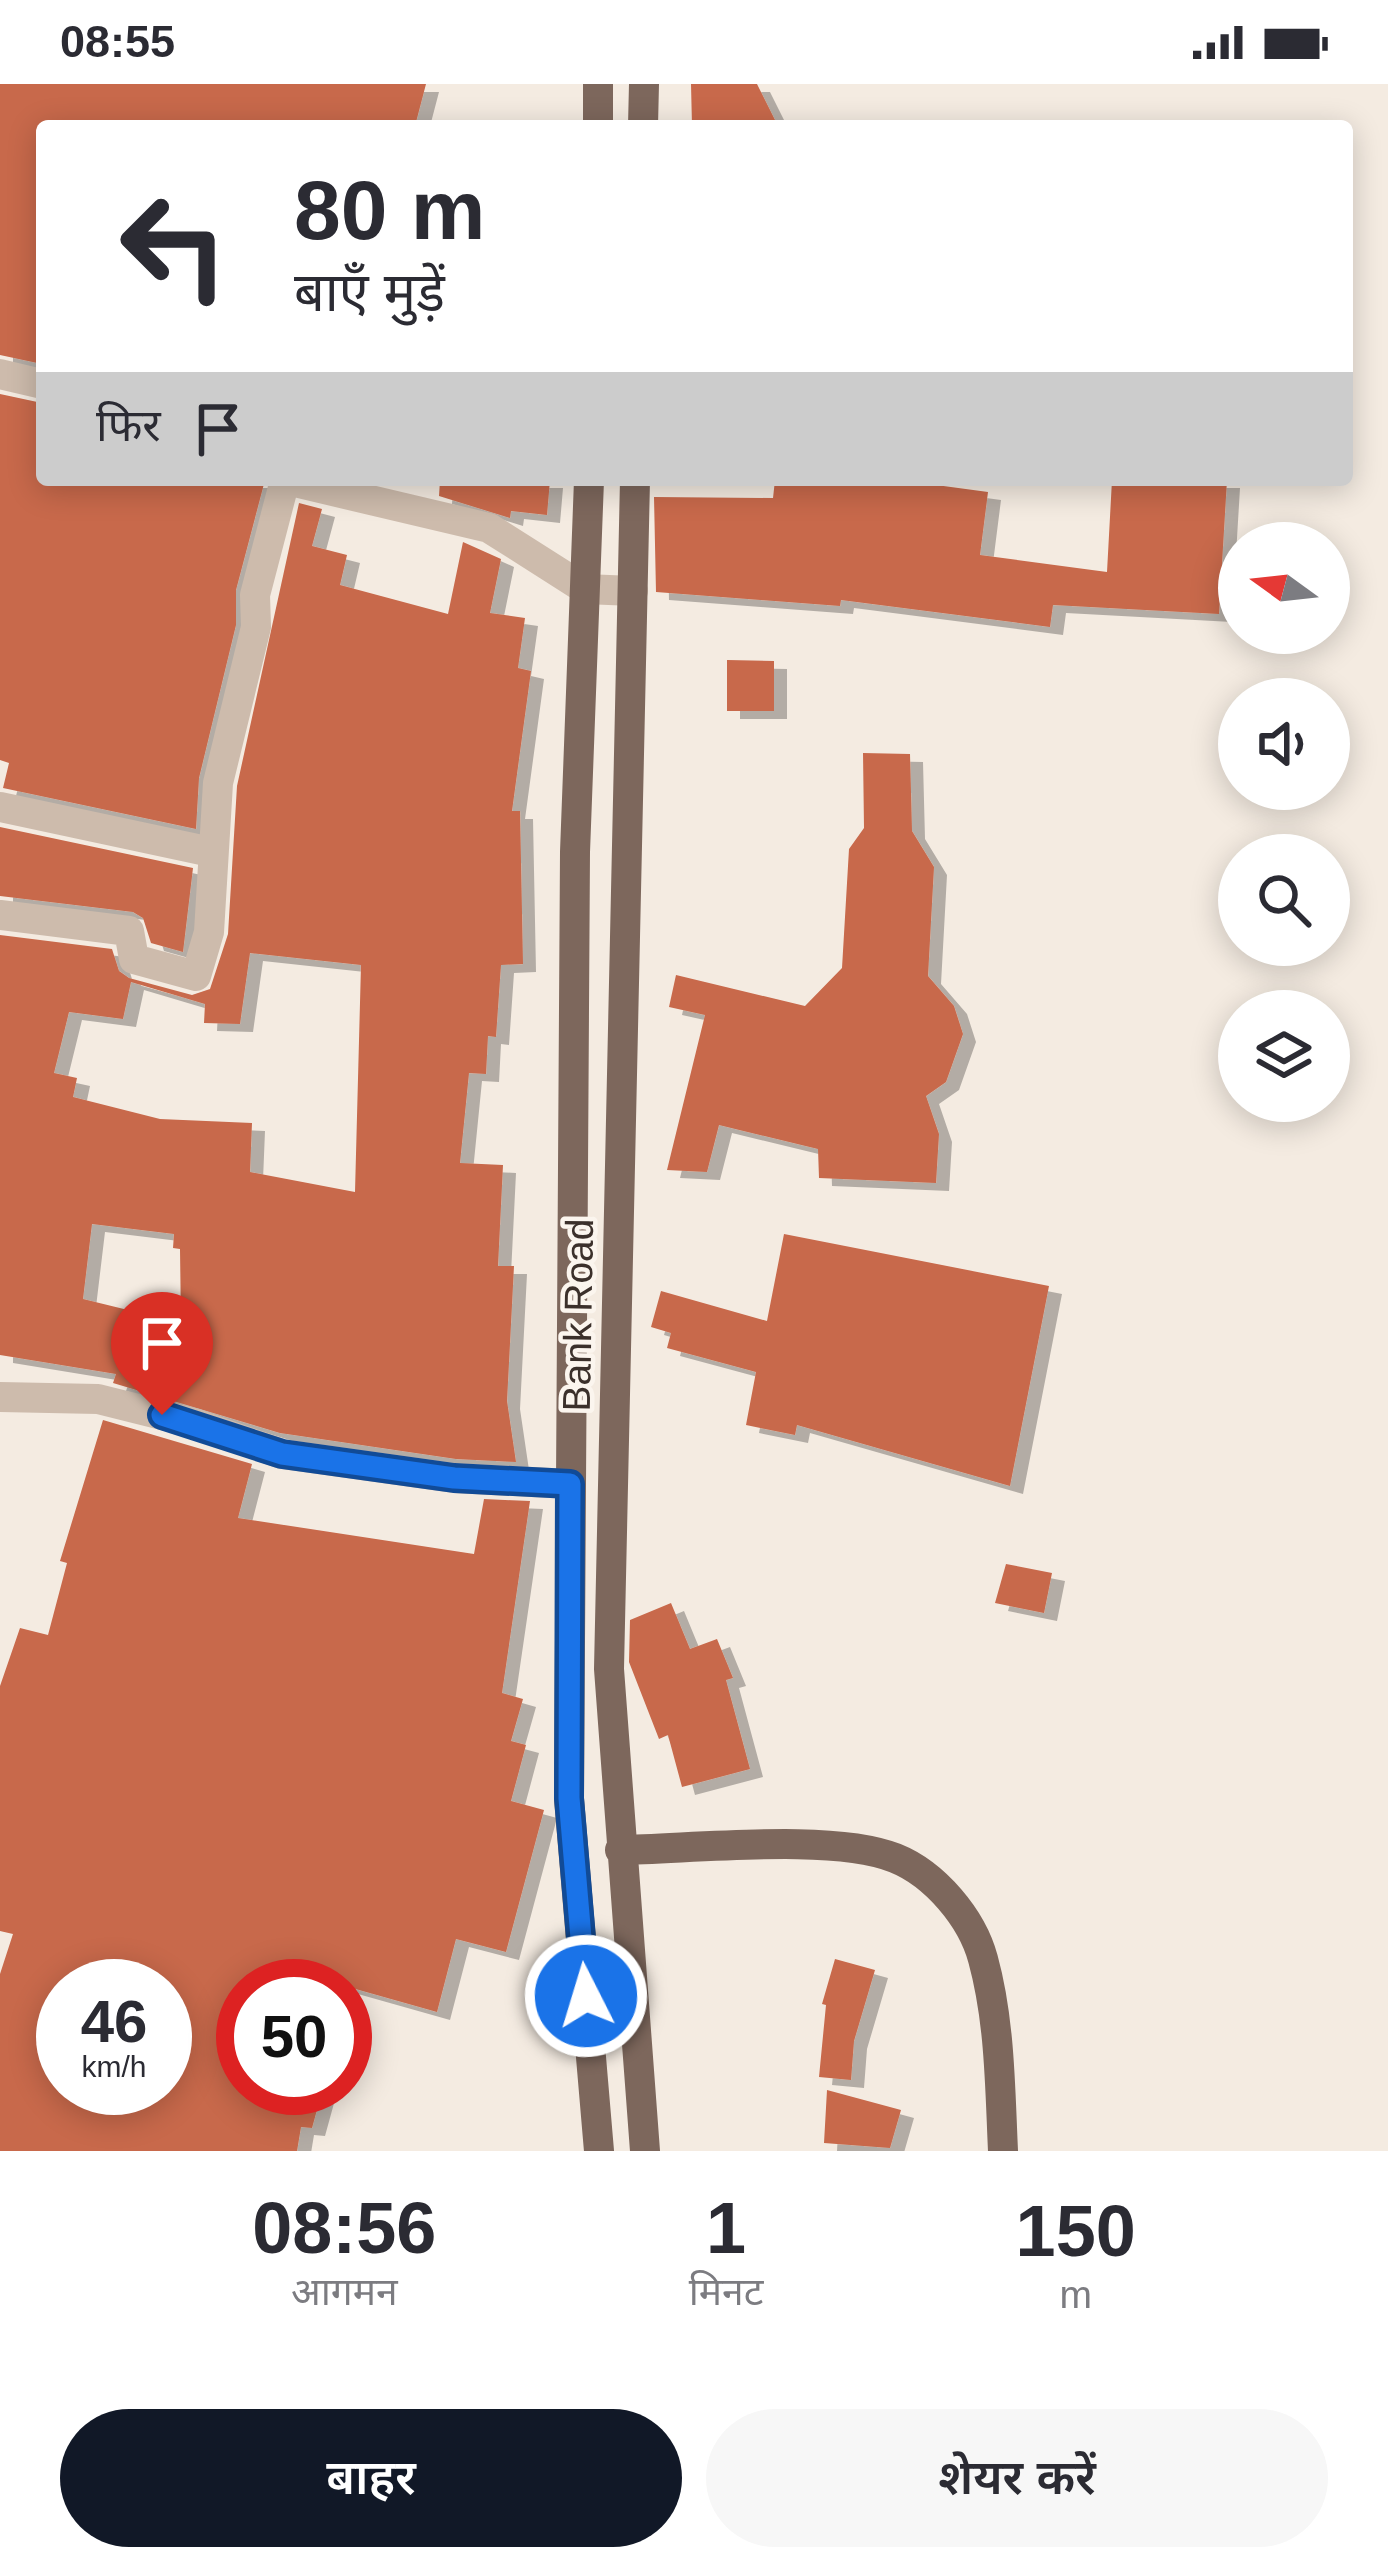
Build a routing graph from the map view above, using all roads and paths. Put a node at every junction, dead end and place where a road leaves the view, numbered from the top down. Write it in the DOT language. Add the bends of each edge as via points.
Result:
graph roads {
  1 [pos="598,84"];
  2 [pos="644,84"];
  3 [pos="598,120"];
  4 [pos="643,120"];
  5 [pos="0,374"];
  6 [pos="36,383"];
  7 [pos="284,486"];
  8 [pos="311,486"];
  9 [pos="589,486"];
  10 [pos="635,486"];
  11 [pos="585,589"];
  12 [pos="633,591"];
  13 [pos="0,807"];
  14 [pos="211,852"];
  15 [pos="0,915"];
  16 [pos="0,1397"];
  17 [pos="570,1484"];
  18 [pos="620,1850"];
  19 [pos="599,2151"];
  20 [pos="646,2151"];
  21 [pos="1003,2151"];
  1 -- 3 [label="main road"];
  2 -- 4 [label="main road"];
  5 -- 6 [label="street"];
  7 -- 14 [label="street" via="255,595 256,628 218,783"];
  8 -- 11 [label="street" via="489,529"];
  9 -- 11 [label="main road, Bank Road"];
  10 -- 12 [label="main road, Bank Road"];
  11 -- 12 [label="street"];
  11 -- 17 [label="main road, Bank Road"];
  12 -- 18 [label="main road, Bank Road" via="609,1669"];
  13 -- 14 [label="street"];
  14 -- 15 [label="street" via="209,932 196,976 134,959 129,931"];
  16 -- 17 [label="street" via="98,1399 282,1454 454,1478"];
  17 -- 19 [label="main road, Bank Road" via="569,1798"];
  18 -- 20 [label="main road, Bank Road"];
  18 -- 21 [label="main road" via="850,1847 897,1858 943,1892 982,1957 998,2046"];
}
